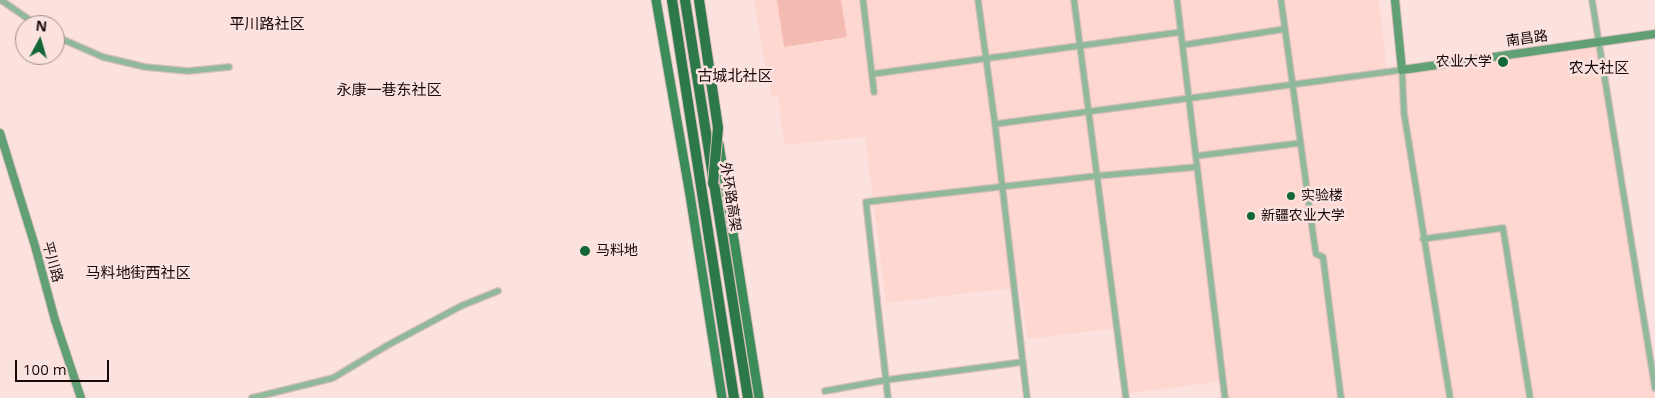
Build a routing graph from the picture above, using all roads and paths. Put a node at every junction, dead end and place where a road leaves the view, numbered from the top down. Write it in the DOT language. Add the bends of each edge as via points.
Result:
graph roads {
  1 [pos="1,0"];
  2 [pos="656,0"];
  3 [pos="672,0"];
  4 [pos="684,0"];
  5 [pos="699,0"];
  6 [pos="863,0"];
  7 [pos="978,0"];
  8 [pos="1074,0"];
  9 [pos="1177,0"];
  10 [pos="1281,0"];
  11 [pos="1394,0"];
  12 [pos="1592,0"];
  13 [pos="23,15"];
  14 [pos="1285,29"];
  15 [pos="1181,32"];
  16 [pos="1655,34"];
  17 [pos="65,40"];
  18 [pos="1597,41"];
  19 [pos="1183,45"];
  20 [pos="1080,46"];
  21 [pos="987,58"];
  22 [pos="229,67"];
  23 [pos="1402,70"];
  24 [pos="872,74"];
  25 [pos="1292,84"];
  26 [pos="874,92"];
  27 [pos="1189,98"];
  28 [pos="1088,112"];
  29 [pos="996,124"];
  30 [pos="0,133"];
  31 [pos="1300,143"];
  32 [pos="1196,156"];
  33 [pos="1198,167"];
  34 [pos="1096,176"];
  35 [pos="714,184"];
  36 [pos="1002,186"];
  37 [pos="1424,239"];
  38 [pos="498,291"];
  39 [pos="1023,362"];
  40 [pos="886,380"];
  41 [pos="1655,388"];
  42 [pos="825,391"];
  43 [pos="81,398"];
  44 [pos="252,398"];
  45 [pos="722,398"];
  46 [pos="734,398"];
  47 [pos="748,398"];
  48 [pos="759,398"];
  49 [pos="888,398"];
  50 [pos="1027,398"];
  51 [pos="1126,398"];
  52 [pos="1225,398"];
  53 [pos="1341,398"];
  54 [pos="1450,398"];
  55 [pos="1530,398"];
  1 -- 13 [label="street"];
  2 -- 45 [label="main road"];
  3 -- 46 [label="highway, 外环路高架"];
  4 -- 35 [label="highway, 外环路高架, bridge"];
  5 -- 35 [label="highway, bridge" via="718,128"];
  5 -- 48 [label="main road"];
  6 -- 24 [label="street"];
  7 -- 21 [label="street"];
  8 -- 20 [label="street"];
  9 -- 15 [label="street"];
  10 -- 14 [label="street"];
  11 -- 23 [label="street"];
  12 -- 18 [label="street"];
  14 -- 19 [label="street"];
  14 -- 25 [label="street"];
  15 -- 19 [label="street"];
  15 -- 20 [label="street"];
  16 -- 18 [label="street, 南昌路"];
  17 -- 22 [label="street" via="103,57 145,67 188,71"];
  18 -- 23 [label="street, 南昌路"];
  18 -- 41 [label="street"];
  19 -- 27 [label="street"];
  20 -- 21 [label="street"];
  20 -- 28 [label="street"];
  21 -- 24 [label="street"];
  21 -- 29 [label="street"];
  23 -- 25 [label="street"];
  23 -- 37 [label="street" via="1404,113"];
  24 -- 26 [label="street"];
  25 -- 27 [label="street"];
  25 -- 31 [label="street"];
  27 -- 28 [label="street"];
  27 -- 32 [label="street"];
  28 -- 29 [label="street"];
  28 -- 34 [label="street"];
  29 -- 36 [label="street"];
  30 -- 43 [label="street, 平川路"];
  31 -- 32 [label="street"];
  31 -- 53 [label="street" via="1316,254 1323,257"];
  32 -- 33 [label="street"];
  33 -- 34 [label="street"];
  33 -- 52 [label="street"];
  34 -- 36 [label="street"];
  34 -- 51 [label="street"];
  35 -- 47 [label="highway, 外环路高架"];
  36 -- 39 [label="street"];
  36 -- 40 [label="street" via="866,202"];
  37 -- 54 [label="street"];
  37 -- 55 [label="street" via="1503,228"];
  38 -- 44 [label="street" via="445,314 333,378"];
  39 -- 40 [label="street"];
  39 -- 50 [label="street"];
  40 -- 42 [label="street"];
  40 -- 49 [label="street"];
}
